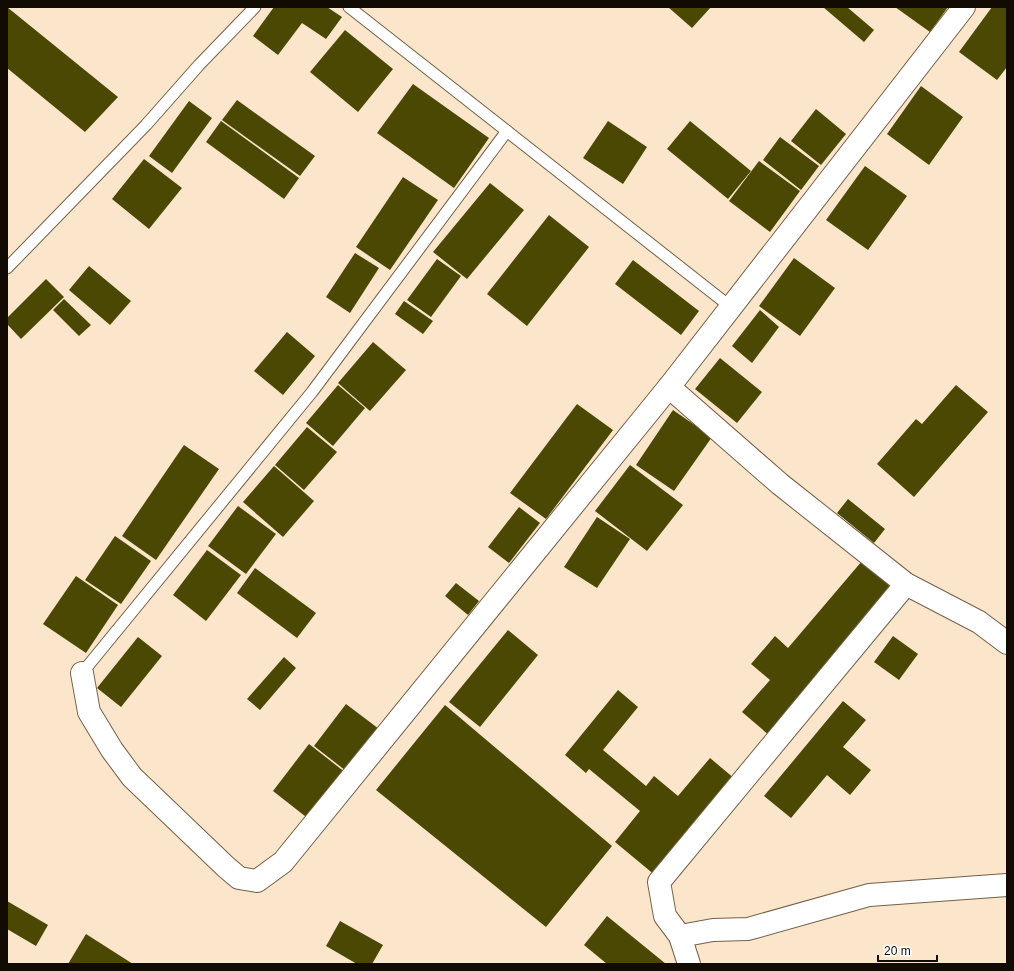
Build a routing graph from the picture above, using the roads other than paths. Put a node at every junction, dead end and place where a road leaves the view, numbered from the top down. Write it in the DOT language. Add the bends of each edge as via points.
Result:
graph roads {
  1 [pos="255,7"];
  2 [pos="349,7"];
  3 [pos="964,7"];
  4 [pos="507,131"];
  5 [pos="7,268"];
  6 [pos="732,308"];
  7 [pos="669,387"];
  8 [pos="906,584"];
  9 [pos="1007,644"];
  10 [pos="82,674"];
  11 [pos="1007,885"];
  12 [pos="680,936"];
  13 [pos="689,964"];
  1 -- 5 [label="lane" via="146,125"];
  2 -- 4 [label="lane"];
  3 -- 6 [label="street"];
  4 -- 6 [label="lane"];
  4 -- 10 [label="lane" via="312,392"];
  6 -- 7 [label="street"];
  7 -- 8 [label="street" via="780,484"];
  7 -- 10 [label="street" via="284,862 257,881 239,878 132,777 112,750 90,712"];
  8 -- 9 [label="street" via="979,622"];
  8 -- 12 [label="street" via="659,882 665,916"];
  11 -- 12 [label="street" via="869,896 748,930 713,930"];
  12 -- 13 [label="street"];
}
